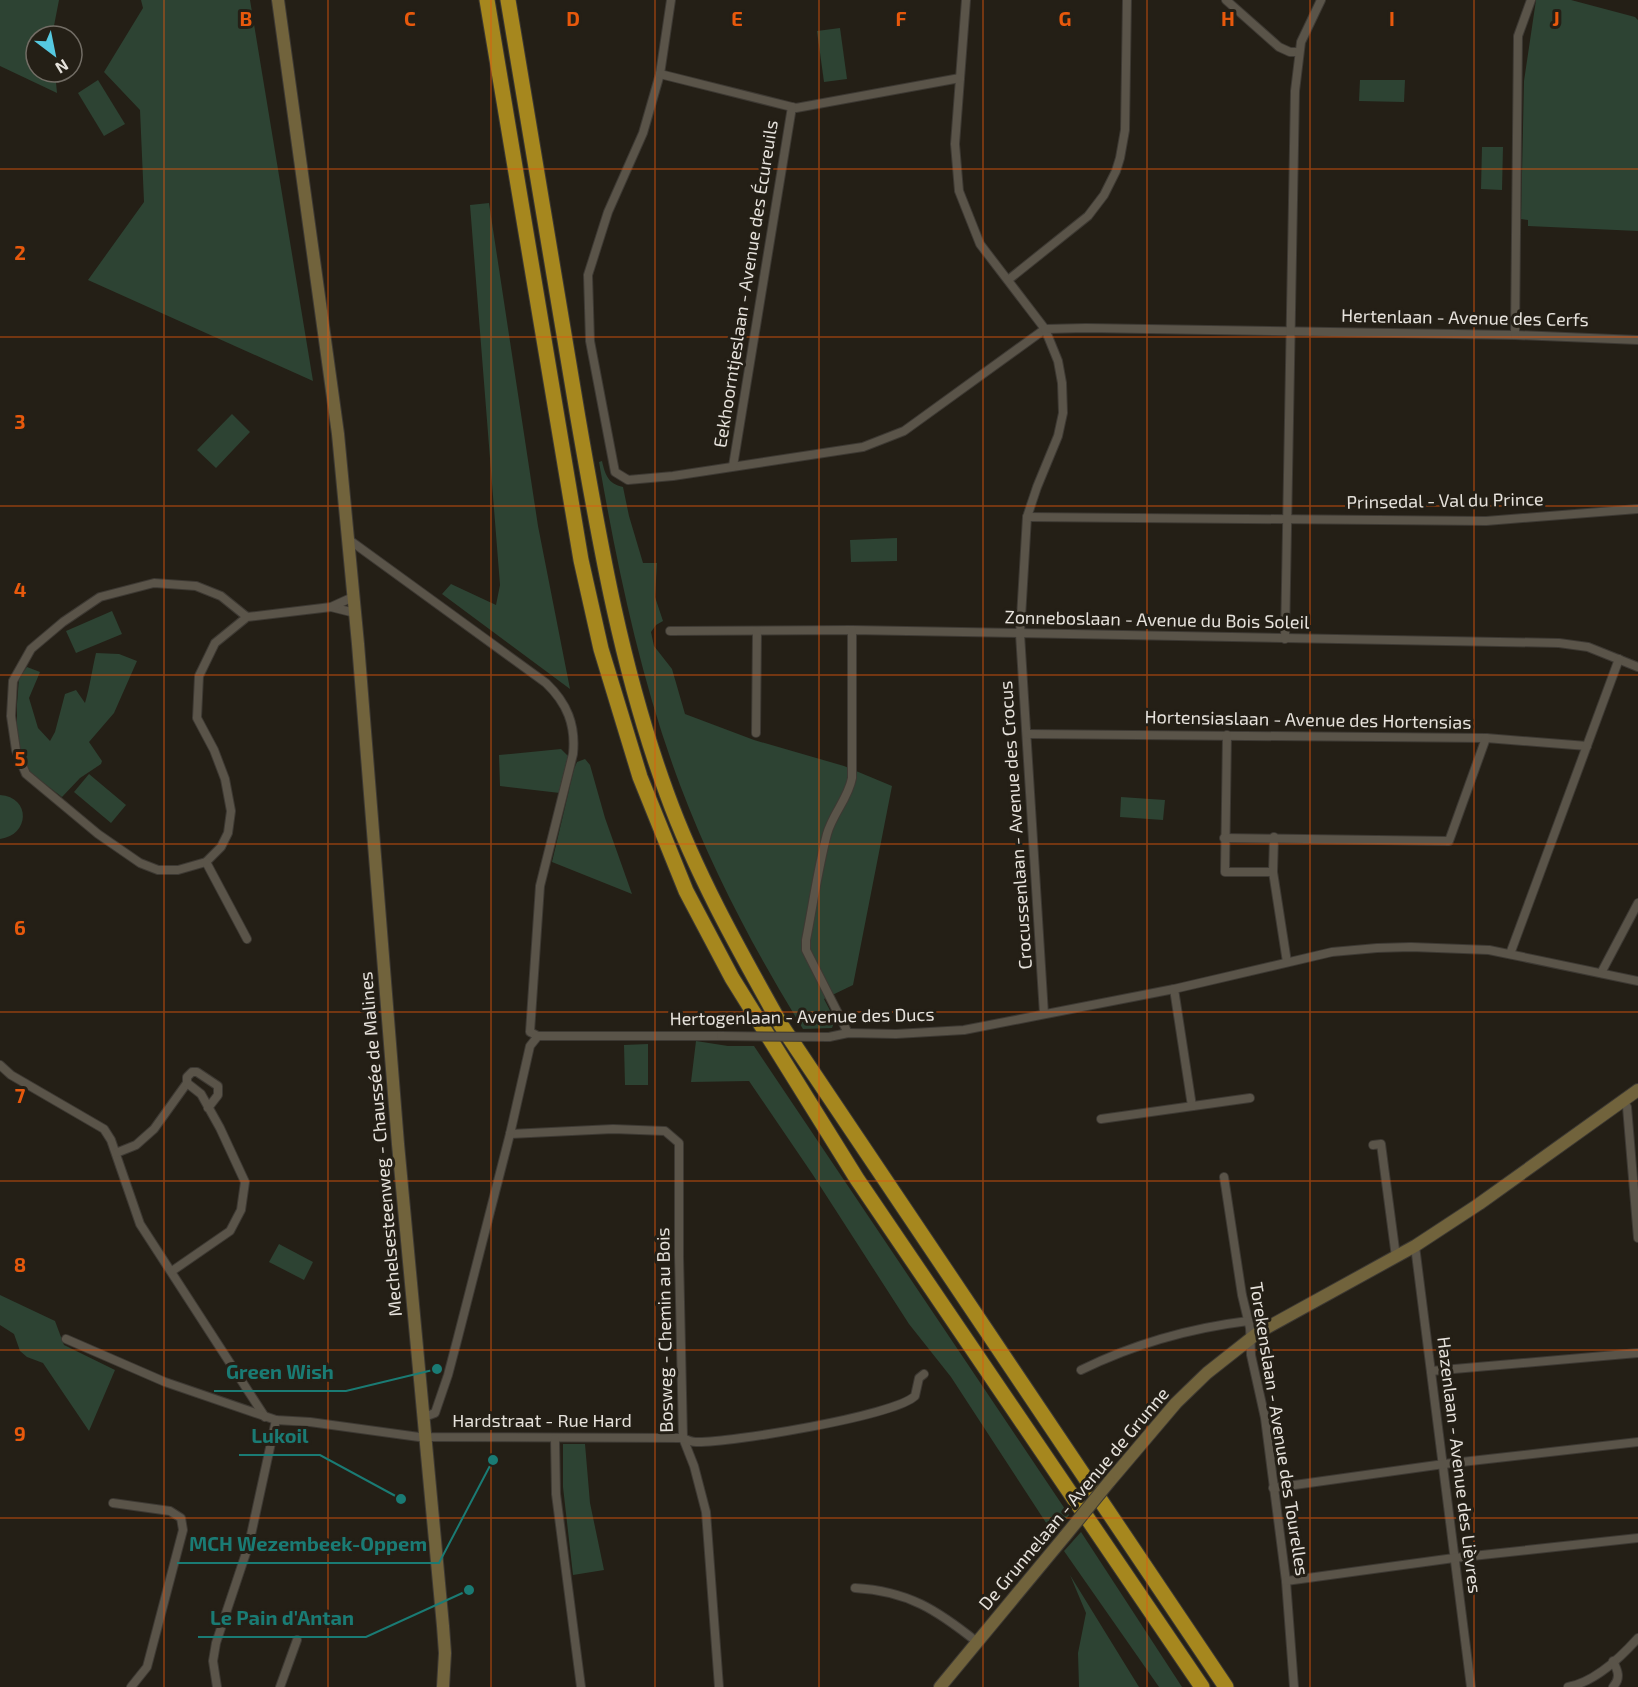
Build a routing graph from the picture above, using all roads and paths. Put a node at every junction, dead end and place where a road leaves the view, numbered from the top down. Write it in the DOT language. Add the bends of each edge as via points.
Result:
graph roads {
  1 [pos="278,0"];
  2 [pos="487,0"];
  3 [pos="508,0"];
  4 [pos="671,0"];
  5 [pos="966,0"];
  6 [pos="1127,0"];
  7 [pos="1226,0"];
  8 [pos="1321,0"];
  9 [pos="1531,0"];
  10 [pos="1299,52"];
  11 [pos="660,74"];
  12 [pos="960,78"];
  13 [pos="792,107"];
  14 [pos="1008,280"];
  15 [pos="1045,329"];
  16 [pos="1290,332"];
  17 [pos="1515,335"];
  18 [pos="1638,339"];
  19 [pos="733,466"];
  20 [pos="1638,509"];
  21 [pos="1027,517"];
  22 [pos="1287,519"];
  23 [pos="348,539"];
  24 [pos="354,597"];
  25 [pos="331,607"];
  26 [pos="355,613"];
  27 [pos="247,617"];
  28 [pos="852,630"];
  29 [pos="670,631"];
  30 [pos="757,631"];
  31 [pos="1020,634"];
  32 [pos="1285,639"];
  33 [pos="1619,659"];
  34 [pos="1638,667"];
  35 [pos="756,733"];
  36 [pos="1027,734"];
  37 [pos="1227,735"];
  38 [pos="1486,738"];
  39 [pos="1587,746"];
  40 [pos="1224,837"];
  41 [pos="1274,837"];
  42 [pos="206,862"];
  43 [pos="1273,872"];
  44 [pos="1638,903"];
  45 [pos="248,939"];
  46 [pos="1510,954"];
  47 [pos="1287,962"];
  48 [pos="1601,973"];
  49 [pos="1638,981"];
  50 [pos="1174,989"];
  51 [pos="1044,1014"];
  52 [pos="848,1033"];
  53 [pos="538,1036"];
  54 [pos="0,1065"];
  55 [pos="187,1083"];
  56 [pos="1638,1090"];
  57 [pos="1250,1098"];
  58 [pos="1623,1101"];
  59 [pos="1192,1106"];
  60 [pos="208,1108"];
  61 [pos="1101,1119"];
  62 [pos="510,1134"];
  63 [pos="1373,1145"];
  64 [pos="116,1153"];
  65 [pos="1224,1177"];
  66 [pos="1638,1238"];
  67 [pos="1415,1246"];
  68 [pos="1396,1257"];
  69 [pos="172,1272"];
  70 [pos="1248,1321"];
  71 [pos="66,1339"];
  72 [pos="1250,1339"];
  73 [pos="1638,1353"];
  74 [pos="1081,1370"];
  75 [pos="1431,1371"];
  76 [pos="924,1374"];
  77 [pos="265,1417"];
  78 [pos="424,1417"];
  79 [pos="276,1420"];
  80 [pos="426,1437"];
  81 [pos="555,1438"];
  82 [pos="683,1438"];
  83 [pos="1638,1442"];
  84 [pos="1444,1464"];
  85 [pos="1273,1488"];
  86 [pos="113,1503"];
  87 [pos="1638,1538"];
  88 [pos="1454,1558"];
  89 [pos="1286,1581"];
  90 [pos="855,1588"];
  91 [pos="1638,1638"];
  92 [pos="297,1640"];
  93 [pos="977,1642"];
  94 [pos="1613,1661"];
  95 [pos="1602,1670"];
  96 [pos="1614,1686"];
  97 [pos="131,1687"];
  98 [pos="217,1687"];
  99 [pos="280,1687"];
  100 [pos="444,1687"];
  101 [pos="580,1687"];
  102 [pos="719,1687"];
  103 [pos="940,1687"];
  104 [pos="1202,1687"];
  105 [pos="1226,1687"];
  106 [pos="1294,1687"];
  107 [pos="1471,1687"];
  108 [pos="1568,1687"];
  1 -- 23 [label="main road, Mechelsesteenweg - Chaussée de Malines" via="338,434"];
  2 -- 104 [label="highway" via="581,560 601,649 628,739 681,880 732,978 857,1179"];
  3 -- 105 [label="highway" via="602,559 636,696 684,835 739,949 781,1024"];
  4 -- 11 [label="street"];
  5 -- 12 [label="street, Crocussenlaan - Avenue des Crocus"];
  6 -- 14 [label="street" via="1125,130 1116,171 1088,216"];
  7 -- 10 [label="street" via="1279,46"];
  8 -- 10 [label="street"];
  9 -- 17 [label="street" via="1518,36"];
  10 -- 16 [label="street"];
  11 -- 13 [label="street"];
  11 -- 19 [label="street" via="643,133 608,212 588,275 590,341 615,472 628,480"];
  12 -- 13 [label="street"];
  12 -- 14 [label="street, Crocussenlaan - Avenue des Crocus" via="955,144 960,191 980,244"];
  13 -- 19 [label="street, Eekhoorntjeslaan - Avenue des Écureuils"];
  14 -- 15 [label="street, Crocussenlaan - Avenue des Crocus"];
  15 -- 16 [label="street, Hertenlaan - Avenue des Cerfs"];
  15 -- 19 [label="street" via="904,431 863,447"];
  15 -- 21 [label="street, Crocussenlaan - Avenue des Crocus" via="1060,369 1063,413"];
  16 -- 17 [label="street, Hertenlaan - Avenue des Cerfs"];
  16 -- 22 [label="street"];
  17 -- 18 [label="street, Hertenlaan - Avenue des Cerfs"];
  20 -- 22 [label="street, Prinsedal - Val du Prince" via="1486,521"];
  21 -- 22 [label="street, Prinsedal - Val du Prince"];
  21 -- 31 [label="street, Crocussenlaan - Avenue des Crocus"];
  22 -- 32 [label="street"];
  23 -- 24 [label="main road, Mechelsesteenweg - Chaussée de Malines"];
  23 -- 53 [label="street" via="546,683 557,693 570,716 573,754 540,886 530,1032"];
  24 -- 25 [label="street"];
  24 -- 26 [label="main road, Mechelsesteenweg - Chaussée de Malines"];
  25 -- 26 [label="street"];
  25 -- 27 [label="street"];
  26 -- 78 [label="main road, Mechelsesteenweg - Chaussée de Malines"];
  27 -- 42 [label="street" via="215,643 199,676 197,718 225,779 231,811 228,833"];
  27 -- 42 [label="street" via="221,596 196,586 154,583 100,597 31,649 13,681 13,733 26,774 140,863 158,870 178,870"];
  28 -- 30 [label="street, Zonneboslaan - Avenue du Bois Soleil"];
  28 -- 31 [label="street, Zonneboslaan - Avenue du Bois Soleil"];
  28 -- 52 [label="street" via="850,790 833,815 827,834 806,940 809,959"];
  29 -- 30 [label="street, Zonneboslaan - Avenue du Bois Soleil"];
  30 -- 35 [label="street"];
  31 -- 32 [label="street, Zonneboslaan - Avenue du Bois Soleil"];
  31 -- 36 [label="street, Crocussenlaan - Avenue des Crocus"];
  32 -- 33 [label="street, Zonneboslaan - Avenue du Bois Soleil" via="1559,643 1587,647"];
  33 -- 34 [label="street, Zonneboslaan - Avenue du Bois Soleil"];
  33 -- 39 [label="street"];
  36 -- 37 [label="street, Hortensiaslaan - Avenue des Hortensias"];
  36 -- 51 [label="street, Crocussenlaan - Avenue des Crocus"];
  37 -- 38 [label="street, Hortensiaslaan - Avenue des Hortensias"];
  37 -- 40 [label="street"];
  38 -- 39 [label="street, Hortensiaslaan - Avenue des Hortensias"];
  38 -- 41 [label="street" via="1449,841"];
  39 -- 46 [label="street"];
  40 -- 41 [label="street"];
  40 -- 43 [label="street" via="1225,872"];
  41 -- 43 [label="street"];
  42 -- 45 [label="street"];
  43 -- 47 [label="street"];
  44 -- 48 [label="street"];
  46 -- 47 [label="street, Hertogenlaan - Avenue des Ducs" via="1466,948 1377,948"];
  46 -- 48 [label="street, Hertogenlaan - Avenue des Ducs"];
  47 -- 50 [label="street, Hertogenlaan - Avenue des Ducs"];
  48 -- 49 [label="street, Hertogenlaan - Avenue des Ducs"];
  50 -- 51 [label="street, Hertogenlaan - Avenue des Ducs"];
  50 -- 59 [label="street"];
  51 -- 52 [label="street, Hertogenlaan - Avenue des Ducs" via="964,1030"];
  52 -- 53 [label="street, Hertogenlaan - Avenue des Ducs, bridge" via="829,1037"];
  53 -- 62 [label="street" via="530,1046"];
  54 -- 64 [label="street" via="99,1125"];
  55 -- 60 [label="street" via="201,1094"];
  55 -- 60 [label="street" via="189,1074 196,1072 218,1086 218,1095"];
  55 -- 64 [label="street" via="154,1129 136,1145"];
  56 -- 58 [label="main road, De Grunnelaan - Avenue de Grunne"];
  57 -- 59 [label="street"];
  58 -- 66 [label="street" via="1627,1107"];
  58 -- 67 [label="main road, De Grunnelaan - Avenue de Grunne"];
  59 -- 61 [label="street"];
  60 -- 69 [label="street" via="245,1182 241,1210 230,1231"];
  62 -- 78 [label="street" via="448,1376 435,1413"];
  62 -- 82 [label="street, Bosweg - Chemin au Bois" via="613,1129 665,1131 680,1143"];
  63 -- 68 [label="street" via="1381,1144"];
  64 -- 69 [label="street" via="138,1220"];
  65 -- 70 [label="street, Torekenslaan - Avenue des Tourelles"];
  67 -- 68 [label="main road, De Grunnelaan - Avenue de Grunne"];
  67 -- 75 [label="street, Hazenlaan - Avenue des Lièvres"];
  68 -- 72 [label="main road, De Grunnelaan - Avenue de Grunne"];
  69 -- 77 [label="street"];
  70 -- 72 [label="street, Torekenslaan - Avenue des Tourelles"];
  70 -- 74 [label="street" via="1172,1337 1110,1356"];
  71 -- 77 [label="street, Hardstraat - Rue Hard" via="165,1382"];
  72 -- 85 [label="street, Torekenslaan - Avenue des Tourelles"];
  72 -- 93 [label="main road, De Grunnelaan - Avenue de Grunne, bridge" via="1176,1403"];
  73 -- 75 [label="street"];
  75 -- 84 [label="street, Hazenlaan - Avenue des Lièvres"];
  76 -- 82 [label="street, Hardstraat - Rue Hard" via="919,1378 915,1396 907,1401 841,1420 693,1443"];
  77 -- 79 [label="street, Hardstraat - Rue Hard"];
  78 -- 80 [label="main road, Mechelsesteenweg - Chaussée de Malines"];
  79 -- 80 [label="street, Hardstraat - Rue Hard"];
  79 -- 98 [label="street" via="249,1544 216,1643 213,1661"];
  80 -- 81 [label="street, Hardstraat - Rue Hard"];
  80 -- 100 [label="main road, Mechelsesteenweg - Chaussée de Malines" via="444,1642"];
  81 -- 82 [label="street, Hardstraat - Rue Hard"];
  81 -- 101 [label="street" via="556,1494"];
  82 -- 102 [label="street, Bosweg - Chemin au Bois" via="706,1512"];
  83 -- 84 [label="street"];
  84 -- 85 [label="street"];
  84 -- 88 [label="street, Hazenlaan - Avenue des Lièvres"];
  85 -- 89 [label="street, Torekenslaan - Avenue des Tourelles"];
  86 -- 97 [label="street" via="170,1511 181,1518 183,1530 147,1667"];
  87 -- 88 [label="street"];
  88 -- 89 [label="street"];
  88 -- 107 [label="street, Hazenlaan - Avenue des Lièvres"];
  89 -- 106 [label="street, Torekenslaan - Avenue des Tourelles"];
  90 -- 93 [label="street" via="879,1590 922,1604"];
  91 -- 94 [label="street"];
  92 -- 99 [label="street"];
  93 -- 103 [label="main road, De Grunnelaan - Avenue de Grunne"];
  94 -- 95 [label="street"];
  94 -- 96 [label="street" via="1618,1672"];
  95 -- 96 [label="street"];
  95 -- 108 [label="street"];
}
